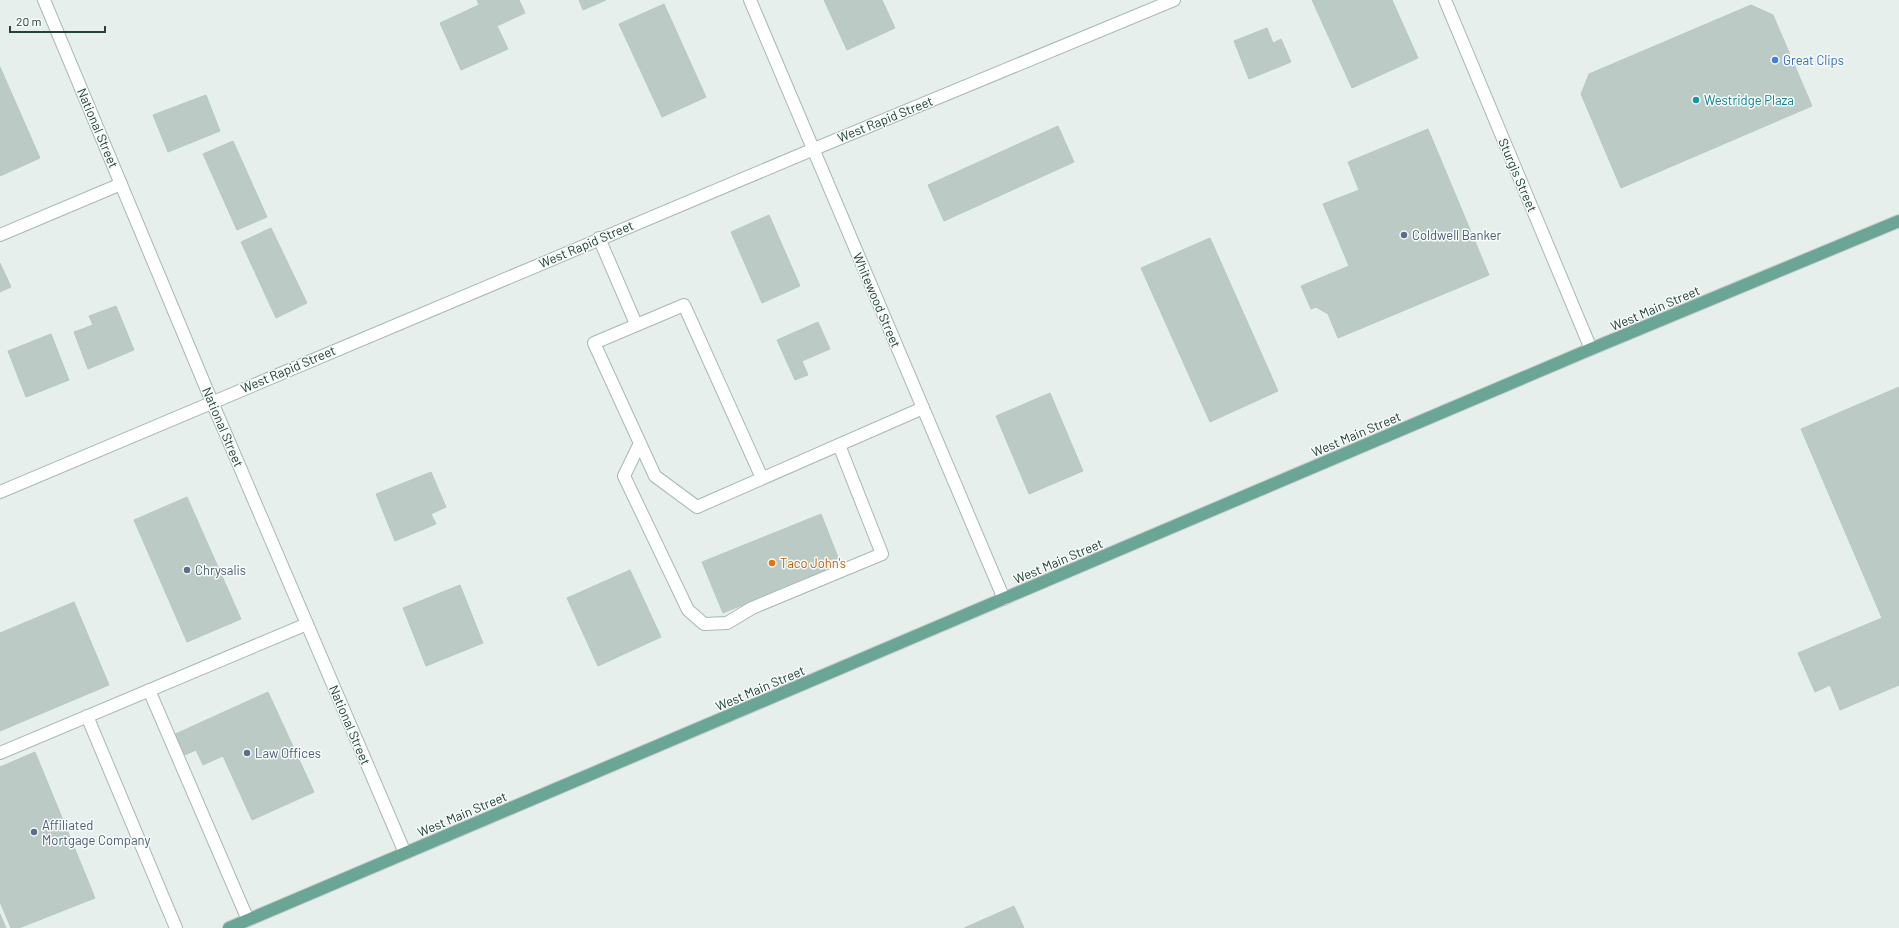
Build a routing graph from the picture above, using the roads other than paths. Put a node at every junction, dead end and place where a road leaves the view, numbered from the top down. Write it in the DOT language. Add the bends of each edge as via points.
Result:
graph roads {
  1 [pos="44,0"];
  2 [pos="750,0"];
  3 [pos="1174,0"];
  4 [pos="1445,0"];
  5 [pos="814,149"];
  6 [pos="121,184"];
  7 [pos="1899,222"];
  8 [pos="0,235"];
  9 [pos="599,238"];
  10 [pos="636,324"];
  11 [pos="1591,349"];
  12 [pos="212,402"];
  13 [pos="923,408"];
  14 [pos="640,443"];
  15 [pos="839,445"];
  16 [pos="762,478"];
  17 [pos="0,492"];
  18 [pos="1004,600"];
  19 [pos="307,624"];
  20 [pos="149,690"];
  21 [pos="87,716"];
  22 [pos="0,753"];
  23 [pos="404,853"];
  24 [pos="248,920"];
  25 [pos="176,928"];
  26 [pos="229,928"];
  1 -- 6 [label="street, National Street"];
  2 -- 5 [label="street, Whitewood Street"];
  3 -- 5 [label="street, West Rapid Street"];
  4 -- 11 [label="street, Sturgis Street"];
  5 -- 9 [label="street, West Rapid Street"];
  5 -- 13 [label="street, Whitewood Street"];
  6 -- 8 [label="street"];
  6 -- 12 [label="street, National Street"];
  7 -- 11 [label="main road, West Main Street"];
  9 -- 10 [label="street"];
  9 -- 12 [label="street, West Rapid Street"];
  10 -- 14 [label="street" via="594,343"];
  10 -- 16 [label="street" via="684,305"];
  11 -- 18 [label="main road, West Main Street"];
  12 -- 17 [label="street, West Rapid Street"];
  12 -- 19 [label="street, National Street"];
  13 -- 15 [label="street"];
  13 -- 18 [label="street, Whitewood Street"];
  14 -- 15 [label="street" via="624,476 688,610 704,624 727,623 752,608 882,554 876,532"];
  14 -- 16 [label="street" via="655,476 697,507"];
  15 -- 16 [label="street"];
  18 -- 23 [label="main road, West Main Street"];
  19 -- 20 [label="street"];
  19 -- 23 [label="street, National Street"];
  20 -- 21 [label="street"];
  20 -- 24 [label="street"];
  21 -- 22 [label="street"];
  21 -- 25 [label="street"];
  23 -- 24 [label="main road, West Main Street"];
  24 -- 26 [label="main road, West Main Street"];
}
